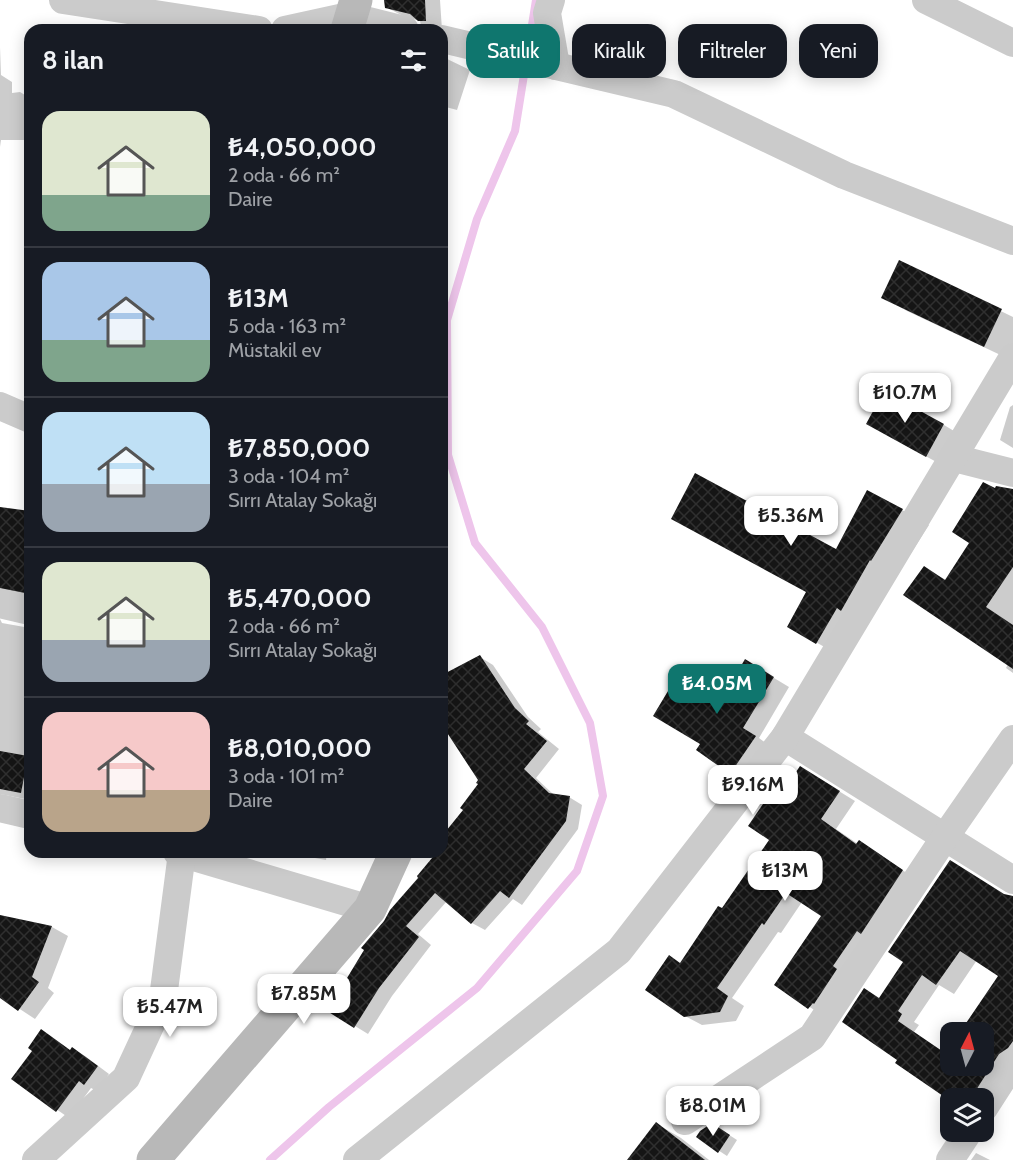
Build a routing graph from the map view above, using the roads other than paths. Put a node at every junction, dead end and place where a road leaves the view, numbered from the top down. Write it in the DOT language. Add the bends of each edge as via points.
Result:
graph roads {
  1 [pos="63,0"];
  2 [pos="551,0"];
  3 [pos="926,0"];
  4 [pos="351,16"];
  5 [pos="220,24"];
  6 [pos="313,24"];
  7 [pos="382,24"];
  8 [pos="550,24"];
  9 [pos="448,40"];
  10 [pos="1013,43"];
  11 [pos="466,45"];
  12 [pos="560,67"];
  13 [pos="1013,241"];
  14 [pos="1013,357"];
  15 [pos="0,406"];
  16 [pos="24,416"];
  17 [pos="954,458"];
  18 [pos="1013,473"];
  19 [pos="0,604"];
  20 [pos="24,610"];
  21 [pos="785,737"];
  22 [pos="1013,739"];
  23 [pos="0,808"];
  24 [pos="24,814"];
  25 [pos="945,837"];
  26 [pos="187,858"];
  27 [pos="204,858"];
  28 [pos="393,858"];
  29 [pos="1013,880"];
  30 [pos="370,909"];
  31 [pos="1013,1064"];
  32 [pos="994,1093"];
  33 [pos="685,1121"];
  34 [pos="962,1142"];
  35 [pos="36,1160"];
  36 [pos="153,1160"];
  37 [pos="357,1160"];
  38 [pos="950,1160"];
  1 -- 5 [label="street"];
  2 -- 8 [label="street"];
  3 -- 10 [label="street"];
  4 -- 6 [label="street"];
  4 -- 7 [label="street"];
  9 -- 11 [label="street"];
  12 -- 13 [label="street" via="675,94 844,175"];
  14 -- 17 [label="street"];
  15 -- 16 [label="street"];
  17 -- 18 [label="street"];
  17 -- 21 [label="street"];
  19 -- 20 [label="street"];
  21 -- 25 [label="street"];
  21 -- 37 [label="street" via="619,951"];
  22 -- 25 [label="street"];
  23 -- 24 [label="street"];
  25 -- 29 [label="street"];
  25 -- 33 [label="street" via="812,1036"];
  26 -- 35 [label="street" via="163,998 126,1078"];
  27 -- 30 [label="street"];
  28 -- 30 [label="main road"];
  30 -- 36 [label="main road"];
  31 -- 32 [label="street"];
  34 -- 38 [label="street"];
}
